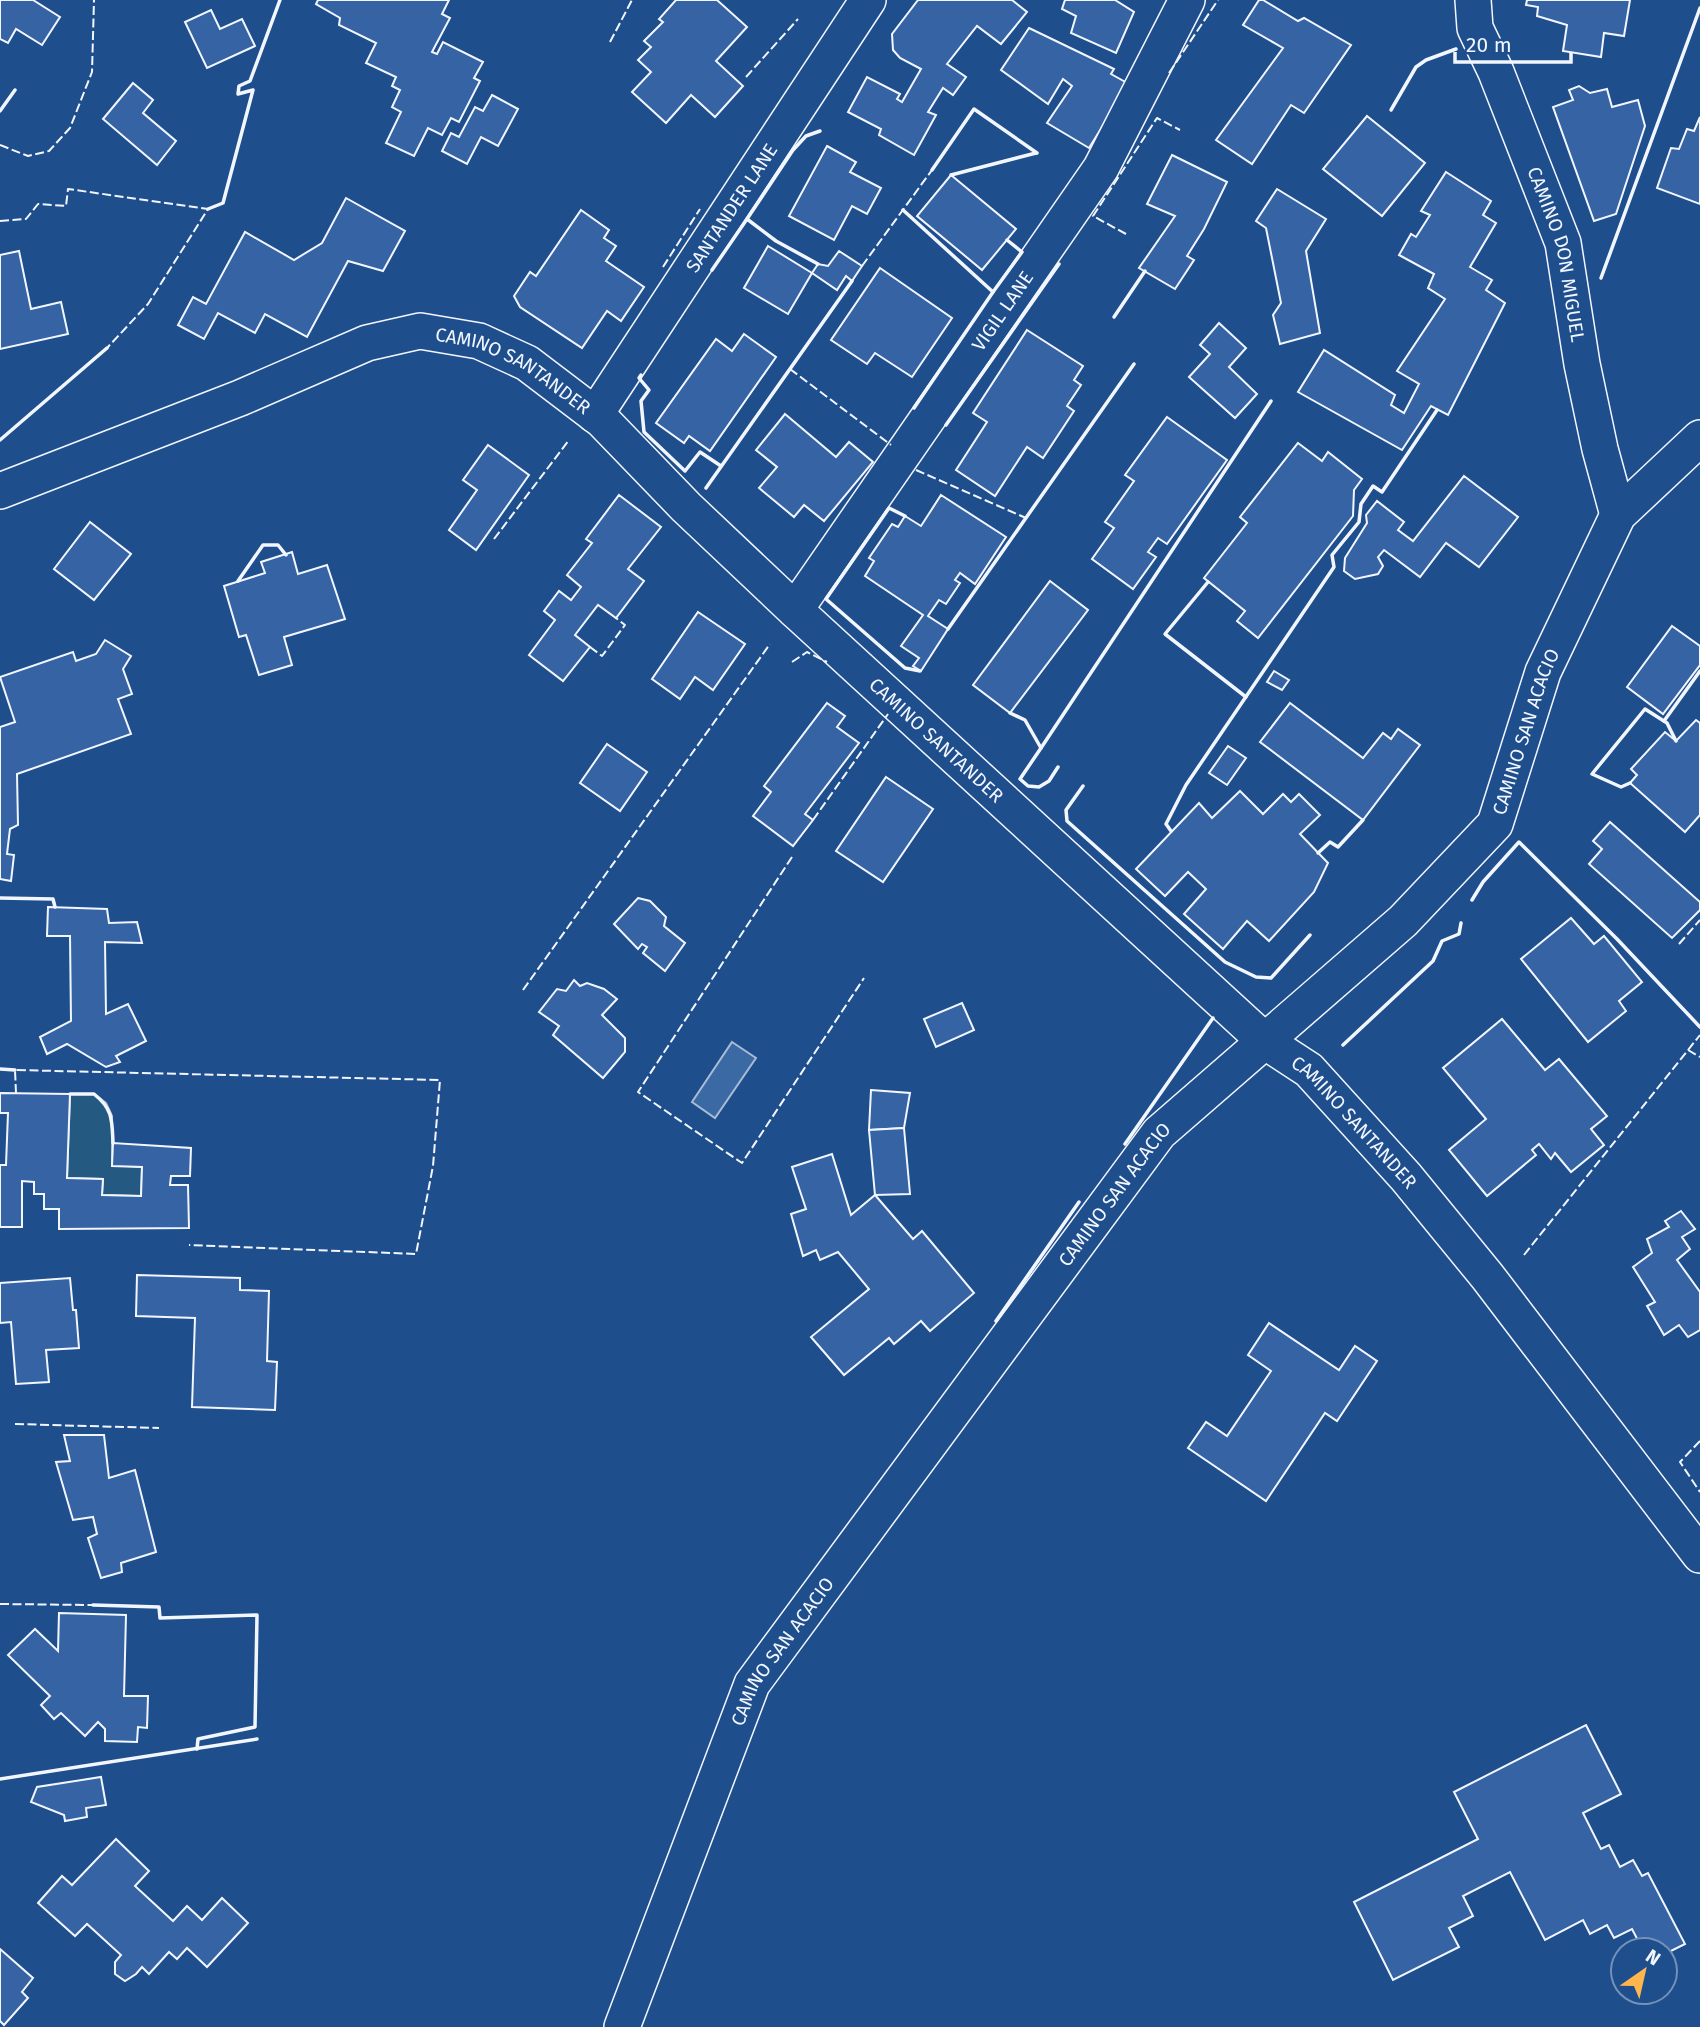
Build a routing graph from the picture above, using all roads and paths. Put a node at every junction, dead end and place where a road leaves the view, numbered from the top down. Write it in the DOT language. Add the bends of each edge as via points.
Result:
graph roads {
  1 [pos="868,0"];
  2 [pos="1187,0"];
  3 [pos="1473,0"];
  4 [pos="595,415"];
  5 [pos="1700,438"];
  6 [pos="0,491"];
  7 [pos="1618,515"];
  8 [pos="795,610"];
  9 [pos="1266,1042"];
  10 [pos="1700,1555"];
  11 [pos="622,2027"];
  1 -- 4 [label="street, SANTANDER LANE"];
  2 -- 8 [label="street, VIGIL LANE" via="1101,168"];
  3 -- 7 [label="street, CAMINO DON MIGUEL" via="1475,28 1563,243 1582,364"];
  4 -- 6 [label="street, CAMINO SANTANDER" via="527,363 479,341 420,331 367,343 240,398"];
  4 -- 8 [label="street, CAMINO SANTANDER"];
  5 -- 7 [label="street, CAMINO SAN ACACIO"];
  7 -- 9 [label="street, CAMINO SAN ACACIO" via="1543,672 1495,824 1403,921"];
  8 -- 9 [label="street, CAMINO SANTANDER"];
  9 -- 10 [label="street, CAMINO SANTANDER" via="1309,1070 1406,1177"];
  9 -- 11 [label="street, CAMINO SAN ACACIO" via="1159,1133 752,1684"];
}
